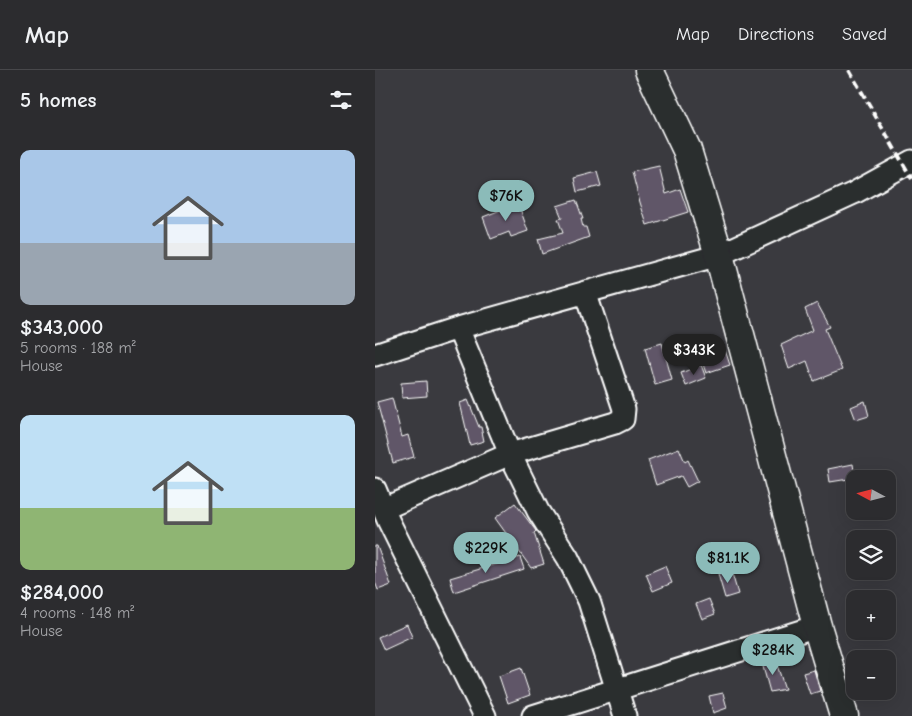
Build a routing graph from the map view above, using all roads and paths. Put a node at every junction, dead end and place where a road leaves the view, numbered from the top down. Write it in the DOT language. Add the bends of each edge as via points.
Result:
graph roads {
  1 [pos="649,70"];
  2 [pos="912,161"];
  3 [pos="719,255"];
  4 [pos="585,292"];
  5 [pos="458,328"];
  6 [pos="375,354"];
  7 [pos="510,454"];
  8 [pos="375,489"];
  9 [pos="382,518"];
  10 [pos="817,626"];
  11 [pos="617,688"];
  12 [pos="485,716"];
  13 [pos="533,716"];
  14 [pos="625,716"];
  15 [pos="844,716"];
  1 -- 3 [label="street" via="687,150"];
  2 -- 3 [label="street" via="854,193"];
  3 -- 4 [label="street"];
  3 -- 10 [label="street"];
  4 -- 5 [label="street"];
  4 -- 7 [label="street" via="625,410 623,419"];
  5 -- 6 [label="street"];
  5 -- 7 [label="street"];
  7 -- 9 [label="street"];
  7 -- 11 [label="street" via="589,601"];
  8 -- 9 [label="street"];
  9 -- 12 [label="street"];
  10 -- 11 [label="street"];
  10 -- 15 [label="street"];
  11 -- 13 [label="street"];
  11 -- 14 [label="street"];
}
